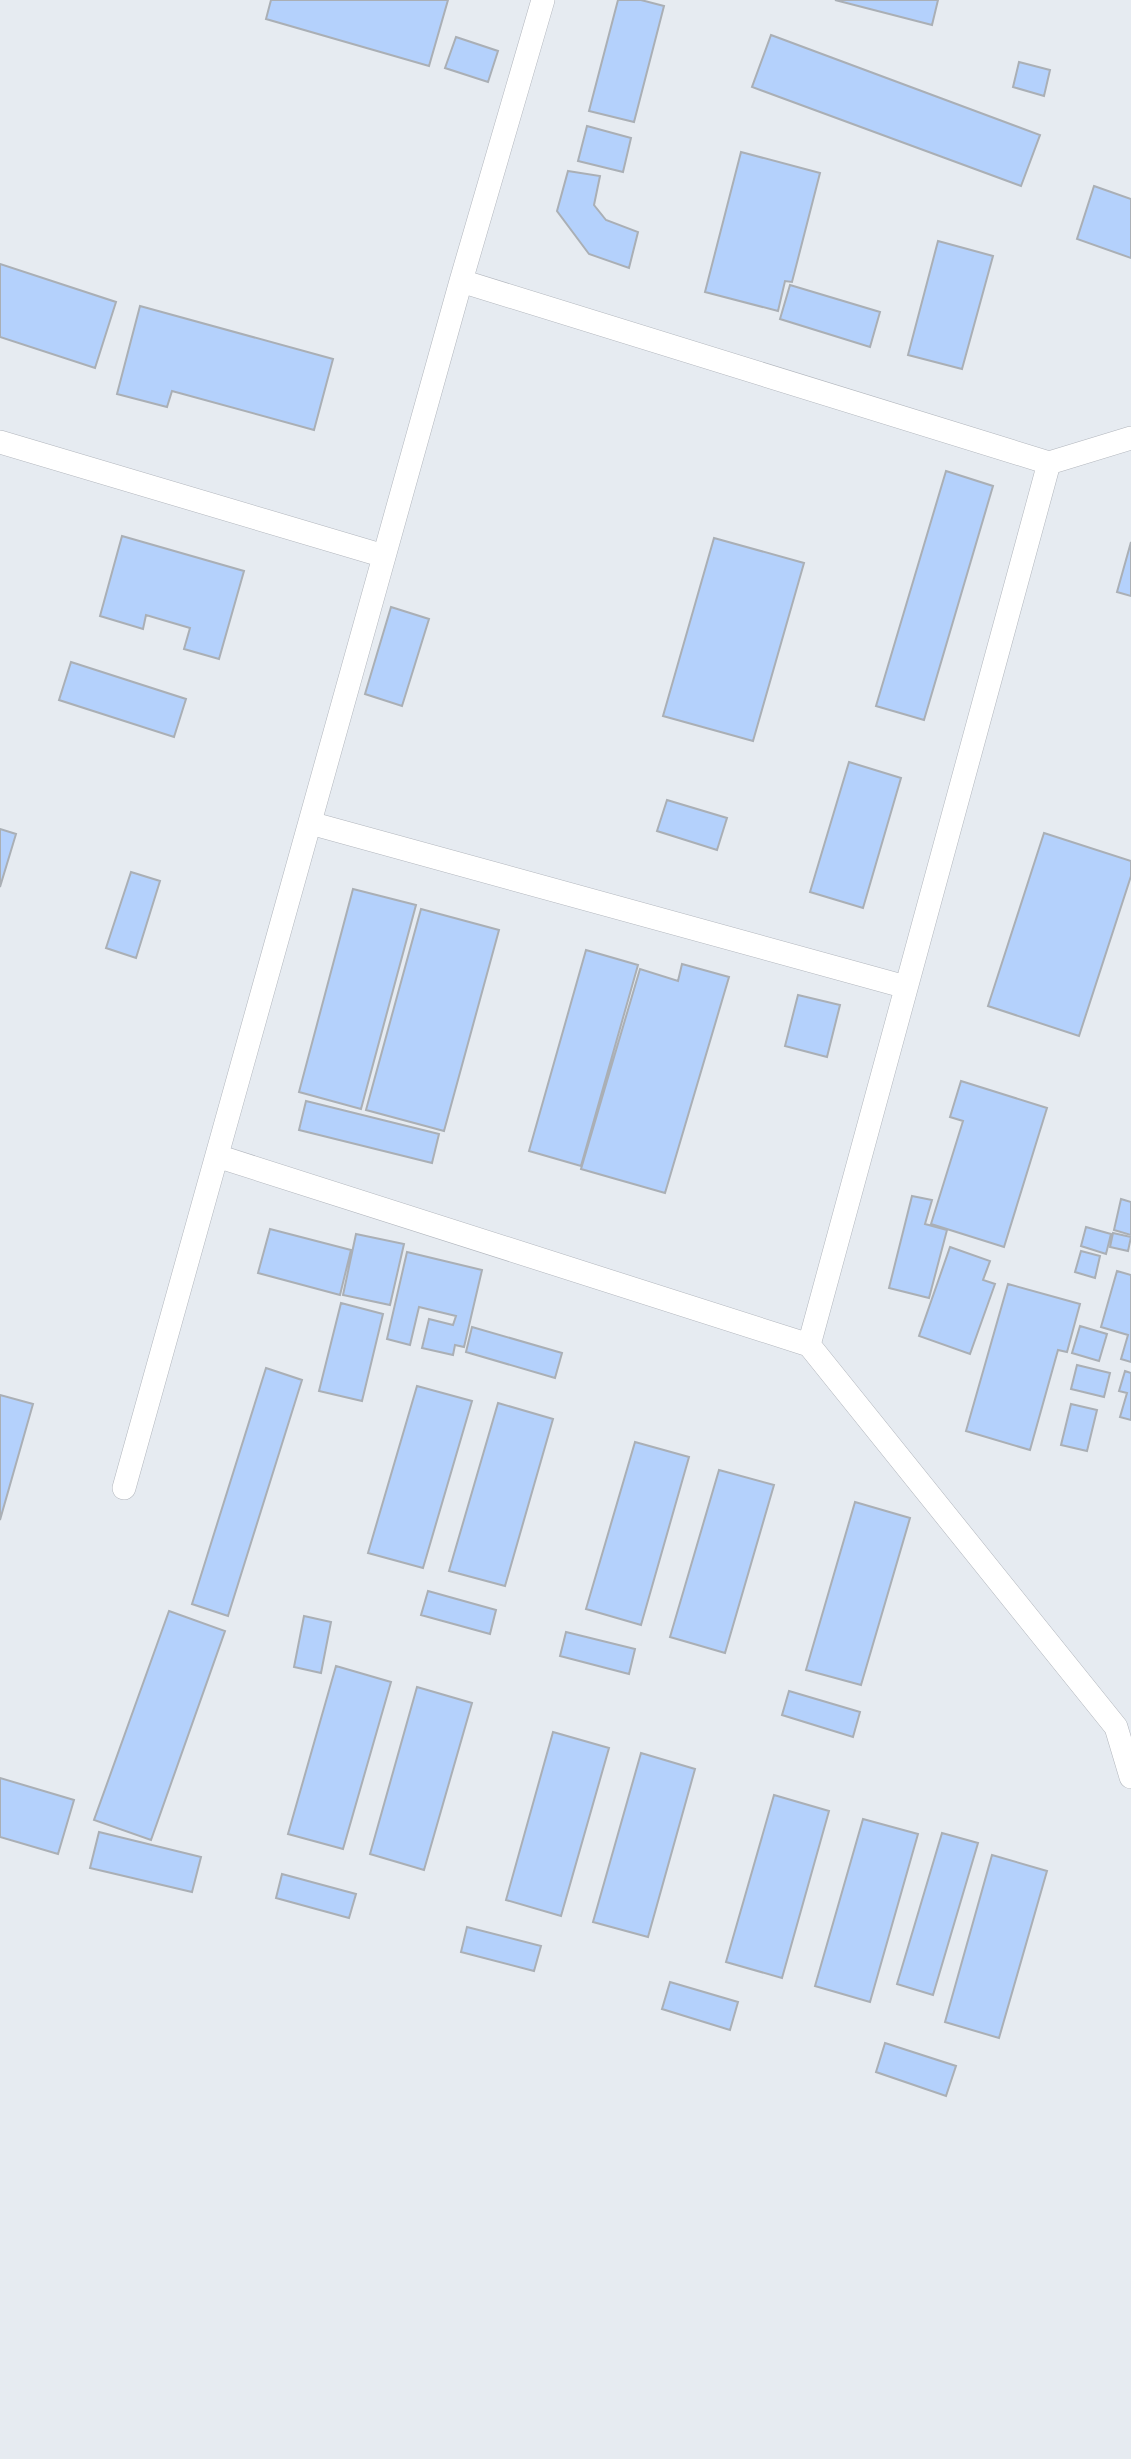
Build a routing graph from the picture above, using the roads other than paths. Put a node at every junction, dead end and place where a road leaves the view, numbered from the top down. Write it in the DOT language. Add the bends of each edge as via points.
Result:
graph roads {
  1 [pos="543,0"];
  2 [pos="461,281"];
  3 [pos="1131,438"];
  4 [pos="0,442"];
  5 [pos="1049,463"];
  6 [pos="384,556"];
  7 [pos="310,823"];
  8 [pos="906,986"];
  9 [pos="217,1156"];
  10 [pos="809,1345"];
  11 [pos="124,1488"];
  12 [pos="1131,1777"];
  1 -- 2 [label="lane"];
  2 -- 5 [label="lane"];
  2 -- 6 [label="lane"];
  3 -- 5 [label="lane"];
  4 -- 6 [label="lane"];
  5 -- 8 [label="lane"];
  6 -- 7 [label="lane"];
  7 -- 8 [label="lane"];
  7 -- 9 [label="lane"];
  8 -- 10 [label="lane"];
  9 -- 10 [label="lane"];
  9 -- 11 [label="lane"];
  10 -- 12 [label="lane" via="1116,1727"];
}
